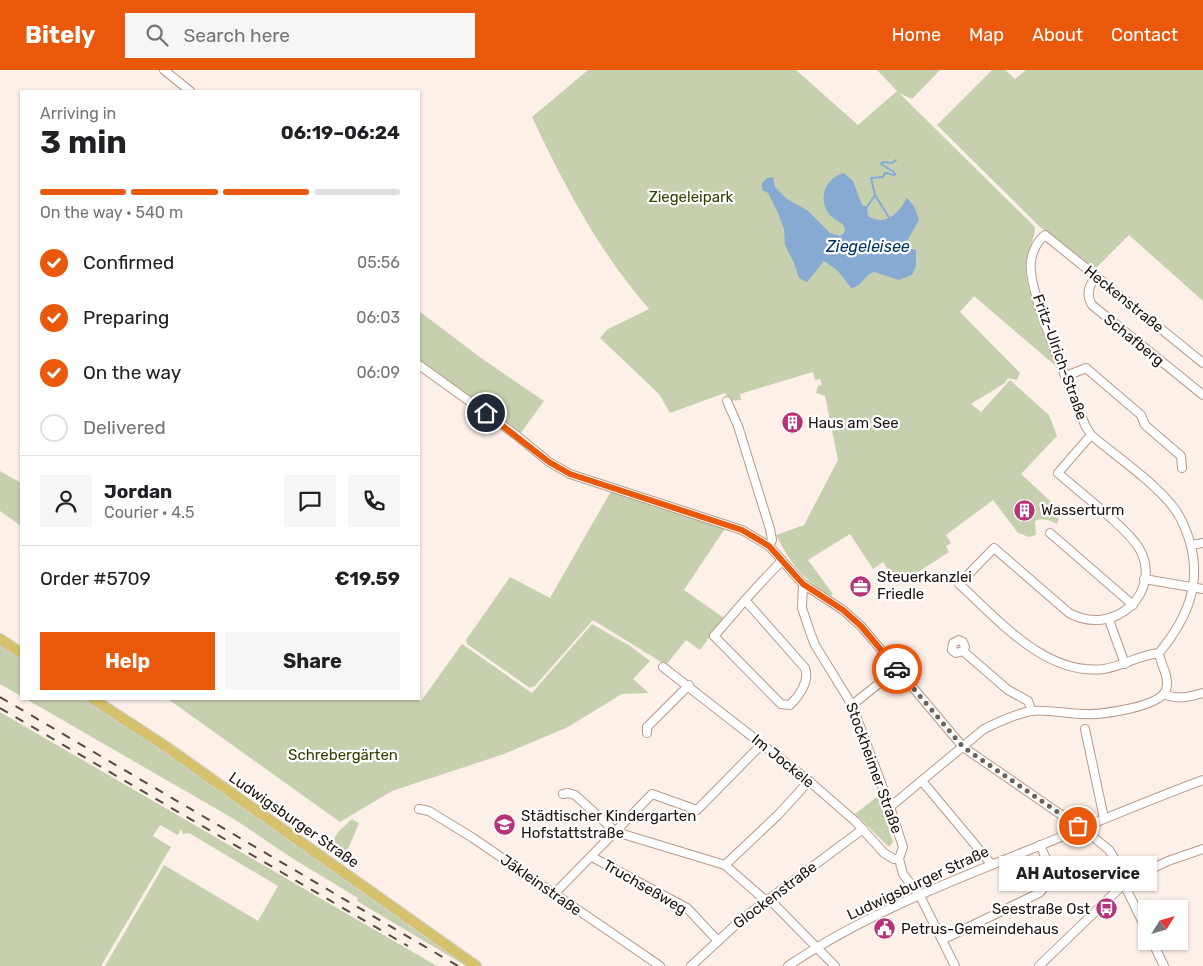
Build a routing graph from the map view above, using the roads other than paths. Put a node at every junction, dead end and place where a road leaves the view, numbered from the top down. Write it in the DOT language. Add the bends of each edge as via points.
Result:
graph roads {
  1 [pos="164,70"];
  2 [pos="189,90"];
  3 [pos="1045,235"];
  4 [pos="1096,276"];
  5 [pos="1203,362"];
  6 [pos="420,366"];
  7 [pos="1066,376"];
  8 [pos="1203,395"];
  9 [pos="727,401"];
  10 [pos="1091,435"];
  11 [pos="1182,468"];
  12 [pos="1050,533"];
  13 [pos="1203,543"];
  14 [pos="1191,545"];
  15 [pos="769,546"];
  16 [pos="781,562"];
  17 [pos="1144,579"];
  18 [pos="803,584"];
  19 [pos="1194,588"];
  20 [pos="1203,590"];
  21 [pos="745,600"];
  22 [pos="1132,605"];
  23 [pos="1109,620"];
  24 [pos="0,640"];
  25 [pos="964,651"];
  26 [pos="20,652"];
  27 [pos="1159,653"];
  28 [pos="1125,664"];
  29 [pos="663,666"];
  30 [pos="897,669"];
  31 [pos="689,686"];
  32 [pos="1203,693"];
  33 [pos="1164,694"];
  34 [pos="96,700"];
  35 [pos="852,704"];
  36 [pos="1032,711"];
  37 [pos="1085,729"];
  38 [pos="647,733"];
  39 [pos="762,744"];
  40 [pos="963,747"];
  41 [pos="1203,780"];
  42 [pos="809,781"];
  43 [pos="922,781"];
  44 [pos="563,794"];
  45 [pos="890,808"];
  46 [pos="419,809"];
  47 [pos="1104,818"];
  48 [pos="1081,828"];
  49 [pos="863,829"];
  50 [pos="616,832"];
  51 [pos="1040,846"];
  52 [pos="1203,849"];
  53 [pos="592,857"];
  54 [pos="899,860"];
  55 [pos="725,865"];
  56 [pos="992,865"];
  57 [pos="1126,882"];
  58 [pos="554,894"];
  59 [pos="920,896"];
  60 [pos="768,900"];
  61 [pos="1138,910"];
  62 [pos="942,940"];
  63 [pos="718,941"];
  64 [pos="817,947"];
  65 [pos="1155,950"];
  66 [pos="1160,965"];
  67 [pos="476,966"];
  68 [pos="660,966"];
  69 [pos="691,966"];
  70 [pos="788,966"];
  71 [pos="835,966"];
  72 [pos="955,966"];
  73 [pos="1039,966"];
  1 -- 2 [label="street"];
  3 -- 4 [label="street, Heckenstraße"];
  3 -- 7 [label="street, Fritz-Ulrich-Straße" via="1040,238 1030,261 1031,276"];
  4 -- 5 [label="street, Heckenstraße"];
  4 -- 8 [label="street, Schafberg" via="1090,284 1088,298 1092,306"];
  6 -- 15 [label="street" via="549,462 570,474 742,530"];
  7 -- 10 [label="street, Fritz-Ulrich-Straße"];
  7 -- 11 [label="street" via="1086,368 1181,456"];
  9 -- 15 [label="street" via="770,529 772,540"];
  10 -- 14 [label="street, Fritz-Ulrich-Straße" via="1174,508 1183,521"];
  10 -- 17 [label="street" via="1058,473 1129,536 1144,562"];
  12 -- 22 [label="street"];
  13 -- 14 [label="street"];
  14 -- 19 [label="street, Fritz-Ulrich-Straße" via="1195,566"];
  15 -- 16 [label="street"];
  16 -- 18 [label="street"];
  16 -- 21 [label="street"];
  17 -- 19 [label="street"];
  17 -- 22 [label="street"];
  18 -- 30 [label="street" via="861,626"];
  18 -- 35 [label="street, Stockheimer Straße" via="802,608 815,645"];
  19 -- 20 [label="street"];
  19 -- 27 [label="street, Fritz-Ulrich-Straße" via="1182,621"];
  21 -- 21 [label="street" via="714,638 781,704 790,704 805,682 805,668"];
  22 -- 23 [label="street"];
  23 -- 28 [label="street"];
  23 -- 28 [label="street" via="1087,620 1069,613 994,548 960,584 1027,644 1052,660 1070,667 1104,669"];
  24 -- 26 [label="main road"];
  25 -- 36 [label="street" via="1008,690 1028,701"];
  27 -- 28 [label="street" via="1146,654"];
  27 -- 33 [label="street" via="1168,679"];
  29 -- 31 [label="street, Im Jockele"];
  30 -- 35 [label="street"];
  30 -- 40 [label="street"];
  31 -- 38 [label="street" via="647,727"];
  31 -- 39 [label="street, Im Jockele"];
  32 -- 33 [label="street" via="1181,698"];
  33 -- 36 [label="street" via="1152,702 1133,707 1087,714"];
  34 -- 67 [label="main road, Ludwigsburger Straße"];
  35 -- 45 [label="street, Stockheimer Straße"];
  36 -- 40 [label="street" via="984,729"];
  37 -- 47 [label="street"];
  39 -- 42 [label="street, Im Jockele"];
  39 -- 50 [label="street" via="701,808 693,810 652,794"];
  40 -- 43 [label="street"];
  40 -- 48 [label="street"];
  41 -- 47 [label="street, Ludwigsburger Straße"];
  42 -- 49 [label="street, Im Jockele"];
  42 -- 55 [label="street"];
  43 -- 45 [label="street"];
  43 -- 56 [label="street"];
  44 -- 50 [label="street" via="575,795"];
  45 -- 54 [label="street, Stockheimer Straße" via="903,847"];
  46 -- 58 [label="street, Jäkleinstraße" via="430,811"];
  47 -- 48 [label="street, Ludwigsburger Straße"];
  48 -- 51 [label="street, Ludwigsburger Straße"];
  48 -- 57 [label="street" via="1109,850"];
  49 -- 54 [label="street, Im Jockele" via="884,852"];
  49 -- 60 [label="street, Glockenstraße"];
  50 -- 53 [label="street"];
  50 -- 55 [label="street"];
  51 -- 56 [label="street, Ludwigsburger Straße"];
  51 -- 62 [label="street" via="1054,878 1049,885 1039,893"];
  52 -- 57 [label="street"];
  53 -- 58 [label="street"];
  53 -- 63 [label="street, Truchseßweg" via="687,908"];
  54 -- 59 [label="street, Stockheimer Straße" via="903,874"];
  55 -- 60 [label="street"];
  56 -- 59 [label="street, Ludwigsburger Straße"];
  57 -- 61 [label="street"];
  57 -- 73 [label="street"];
  58 -- 68 [label="street, Jäkleinstraße"];
  59 -- 62 [label="street, Stockheimer Straße"];
  59 -- 64 [label="street, Ludwigsburger Straße"];
  60 -- 63 [label="street, Glockenstraße"];
  60 -- 64 [label="street"];
  62 -- 72 [label="street, Stockheimer Straße"];
  63 -- 69 [label="street, Glockenstraße"];
  64 -- 70 [label="street, Ludwigsburger Straße"];
  64 -- 71 [label="street"];
  65 -- 66 [label="street"];
}
